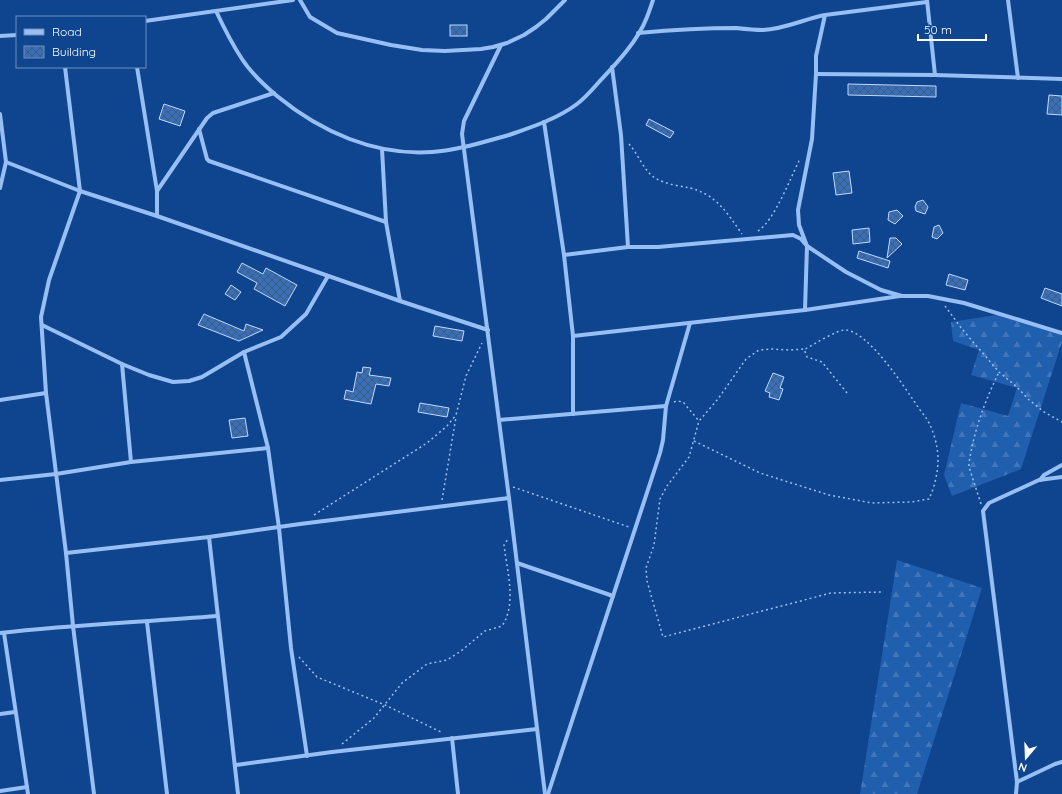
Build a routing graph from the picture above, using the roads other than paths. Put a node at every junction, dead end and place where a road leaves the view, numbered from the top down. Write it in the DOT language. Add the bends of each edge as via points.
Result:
graph roads {
  1 [pos="293,0"];
  2 [pos="300,0"];
  3 [pos="565,0"];
  4 [pos="653,0"];
  5 [pos="1008,0"];
  6 [pos="927,1"];
  7 [pos="216,11"];
  8 [pos="825,15"];
  9 [pos="146,21"];
  10 [pos="638,33"];
  11 [pos="16,35"];
  12 [pos="0,36"];
  13 [pos="501,45"];
  14 [pos="612,67"];
  15 [pos="64,68"];
  16 [pos="138,68"];
  17 [pos="816,74"];
  18 [pos="935,75"];
  19 [pos="1018,78"];
  20 [pos="1062,79"];
  21 [pos="274,93"];
  22 [pos="0,114"];
  23 [pos="544,122"];
  24 [pos="199,129"];
  25 [pos="464,148"];
  26 [pos="382,149"];
  27 [pos="6,162"];
  28 [pos="0,188"];
  29 [pos="157,190"];
  30 [pos="80,191"];
  31 [pos="157,216"];
  32 [pos="386,222"];
  33 [pos="807,246"];
  34 [pos="628,247"];
  35 [pos="564,255"];
  36 [pos="328,276"];
  37 [pos="902,296"];
  38 [pos="400,301"];
  39 [pos="806,310"];
  40 [pos="690,323"];
  41 [pos="42,325"];
  42 [pos="488,330"];
  43 [pos="1062,333"];
  44 [pos="572,336"];
  45 [pos="244,352"];
  46 [pos="122,364"];
  47 [pos="46,393"];
  48 [pos="0,400"];
  49 [pos="666,406"];
  50 [pos="573,414"];
  51 [pos="499,420"];
  52 [pos="268,448"];
  53 [pos="131,462"];
  54 [pos="1062,465"];
  55 [pos="56,474"];
  56 [pos="1062,476"];
  57 [pos="0,480"];
  58 [pos="1039,480"];
  59 [pos="509,498"];
  60 [pos="279,528"];
  61 [pos="209,537"];
  62 [pos="66,552"];
  63 [pos="516,563"];
  64 [pos="613,596"];
  65 [pos="217,616"];
  66 [pos="147,622"];
  67 [pos="73,626"];
  68 [pos="2,633"];
  69 [pos="15,712"];
  70 [pos="0,714"];
  71 [pos="537,730"];
  72 [pos="452,738"];
  73 [pos="307,756"];
  74 [pos="1062,762"];
  75 [pos="236,765"];
  76 [pos="1017,782"];
  77 [pos="27,787"];
  78 [pos="0,791"];
  79 [pos="28,794"];
  80 [pos="94,794"];
  81 [pos="167,794"];
  82 [pos="238,794"];
  83 [pos="458,794"];
  84 [pos="544,794"];
  85 [pos="548,794"];
  86 [pos="1016,794"];
  1 -- 7 [label="street"];
  2 -- 13 [label="street" via="310,16 337,33 422,50 481,49"];
  3 -- 13 [label="street" via="536,27"];
  4 -- 10 [label="street"];
  5 -- 19 [label="street"];
  6 -- 8 [label="street"];
  6 -- 18 [label="street"];
  7 -- 9 [label="street"];
  7 -- 21 [label="street" via="242,60"];
  8 -- 10 [label="street" via="785,27 763,30 683,29"];
  8 -- 17 [label="street" via="816,56"];
  10 -- 14 [label="street"];
  11 -- 12 [label="street"];
  13 -- 25 [label="street" via="464,121"];
  14 -- 23 [label="street" via="578,103"];
  14 -- 34 [label="street" via="621,135"];
  15 -- 30 [label="street"];
  16 -- 29 [label="street"];
  17 -- 18 [label="street"];
  17 -- 33 [label="street" via="812,138 798,214 799,225"];
  18 -- 19 [label="street"];
  19 -- 20 [label="street"];
  21 -- 24 [label="street" via="213,113"];
  21 -- 26 [label="street" via="325,128 364,145"];
  22 -- 27 [label="street"];
  23 -- 25 [label="street"];
  23 -- 35 [label="street"];
  24 -- 29 [label="street"];
  24 -- 32 [label="street" via="207,159 210,161"];
  25 -- 26 [label="street" via="432,152"];
  25 -- 42 [label="street"];
  26 -- 32 [label="street"];
  27 -- 28 [label="street"];
  27 -- 30 [label="street"];
  29 -- 31 [label="street"];
  30 -- 31 [label="street"];
  30 -- 41 [label="street" via="49,280"];
  31 -- 36 [label="street"];
  32 -- 38 [label="street"];
  33 -- 34 [label="street" via="793,235 658,247"];
  33 -- 37 [label="street" via="862,281"];
  33 -- 39 [label="street"];
  34 -- 35 [label="street"];
  35 -- 44 [label="street"];
  36 -- 38 [label="street"];
  36 -- 45 [label="street" via="306,314 281,337"];
  37 -- 39 [label="street"];
  37 -- 43 [label="street" via="928,296 964,303"];
  38 -- 42 [label="street"];
  39 -- 40 [label="street"];
  40 -- 44 [label="street"];
  40 -- 49 [label="street"];
  41 -- 46 [label="street"];
  41 -- 47 [label="street"];
  42 -- 51 [label="street"];
  44 -- 50 [label="street"];
  45 -- 46 [label="street" via="202,377 189,381 173,382"];
  45 -- 52 [label="street"];
  46 -- 53 [label="street"];
  47 -- 48 [label="street"];
  47 -- 55 [label="street"];
  49 -- 50 [label="street"];
  49 -- 64 [label="street" via="660,453"];
  50 -- 51 [label="street"];
  51 -- 59 [label="street"];
  52 -- 53 [label="street"];
  52 -- 60 [label="street"];
  53 -- 55 [label="street"];
  54 -- 58 [label="street"];
  55 -- 57 [label="street"];
  55 -- 62 [label="street"];
  56 -- 58 [label="street"];
  58 -- 76 [label="street" via="989,503 983,511"];
  59 -- 60 [label="street"];
  59 -- 63 [label="street"];
  60 -- 61 [label="street"];
  60 -- 73 [label="street" via="291,648"];
  61 -- 62 [label="street"];
  61 -- 65 [label="street"];
  62 -- 67 [label="street"];
  63 -- 64 [label="street"];
  63 -- 71 [label="street"];
  64 -- 85 [label="street"];
  65 -- 66 [label="street"];
  65 -- 75 [label="street"];
  66 -- 67 [label="street"];
  66 -- 81 [label="street"];
  67 -- 68 [label="street"];
  67 -- 80 [label="street"];
  68 -- 69 [label="street"];
  69 -- 70 [label="street"];
  69 -- 77 [label="street"];
  71 -- 72 [label="street"];
  71 -- 84 [label="street"];
  72 -- 73 [label="street"];
  72 -- 83 [label="street"];
  73 -- 75 [label="street"];
  74 -- 76 [label="street"];
  75 -- 82 [label="street"];
  76 -- 86 [label="street"];
  77 -- 78 [label="street"];
  77 -- 79 [label="street"];
}
